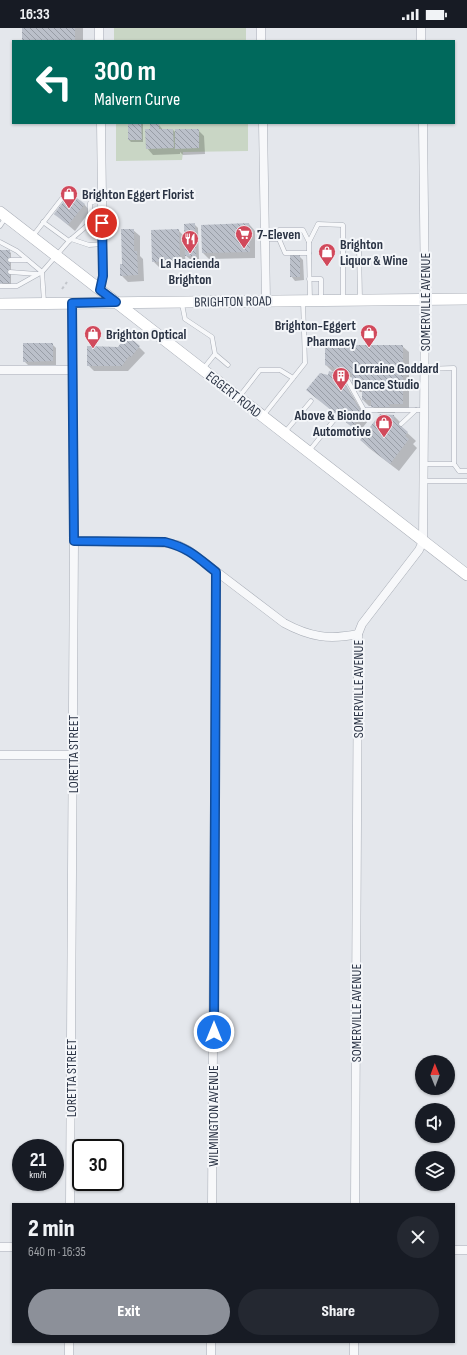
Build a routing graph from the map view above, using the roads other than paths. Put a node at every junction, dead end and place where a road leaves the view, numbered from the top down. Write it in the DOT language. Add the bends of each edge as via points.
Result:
graph roads {
  1 [pos="99,28"];
  2 [pos="261,28"];
  3 [pos="421,28"];
  4 [pos="99,40"];
  5 [pos="261,40"];
  6 [pos="421,40"];
  7 [pos="101,124"];
  8 [pos="263,124"];
  9 [pos="423,124"];
  10 [pos="67,192"];
  11 [pos="102,201"];
  12 [pos="2,218"];
  13 [pos="43,222"];
  14 [pos="102,223"];
  15 [pos="90,224"];
  16 [pos="32,237"];
  17 [pos="265,239"];
  18 [pos="279,239"];
  19 [pos="70,240"];
  20 [pos="0,242"];
  21 [pos="309,242"];
  22 [pos="103,244"];
  23 [pos="343,248"];
  24 [pos="309,253"];
  25 [pos="55,256"];
  26 [pos="10,260"];
  27 [pos="27,260"];
  28 [pos="10,272"];
  29 [pos="42,272"];
  30 [pos="37,274"];
  31 [pos="309,279"];
  32 [pos="0,286"];
  33 [pos="100,290"];
  34 [pos="425,299"];
  35 [pos="467,299"];
  36 [pos="307,300"];
  37 [pos="321,300"];
  38 [pos="343,300"];
  39 [pos="360,300"];
  40 [pos="266,301"];
  41 [pos="116,302"];
  42 [pos="181,302"];
  43 [pos="72,303"];
  44 [pos="0,304"];
  45 [pos="44,304"];
  46 [pos="215,354"];
  47 [pos="228,365"];
  48 [pos="425,368"];
  49 [pos="0,370"];
  50 [pos="72,370"];
  51 [pos="203,370"];
  52 [pos="293,378"];
  53 [pos="348,382"];
  54 [pos="239,398"];
  55 [pos="311,401"];
  56 [pos="416,410"];
  57 [pos="424,410"];
  58 [pos="263,416"];
  59 [pos="334,420"];
  60 [pos="401,424"];
  61 [pos="284,433"];
  62 [pos="308,452"];
  63 [pos="424,464"];
  64 [pos="454,464"];
  65 [pos="467,472"];
  66 [pos="424,481"];
  67 [pos="467,481"];
  68 [pos="74,541"];
  69 [pos="423,541"];
  70 [pos="216,572"];
  71 [pos="467,575"];
  72 [pos="358,634"];
  73 [pos="0,755"];
  74 [pos="72,755"];
  75 [pos="70,1203"];
  76 [pos="212,1203"];
  77 [pos="355,1203"];
  78 [pos="0,1247"];
  79 [pos="12,1247"];
  80 [pos="455,1250"];
  81 [pos="467,1250"];
  82 [pos="69,1343"];
  83 [pos="212,1343"];
  84 [pos="354,1343"];
  85 [pos="69,1355"];
  86 [pos="211,1355"];
  87 [pos="354,1355"];
  1 -- 4 [label="street"];
  2 -- 5 [label="street"];
  3 -- 6 [label="street"];
  7 -- 11 [label="street"];
  8 -- 17 [label="street"];
  9 -- 34 [label="street, SOMERVILLE AVENUE"];
  10 -- 13 [label="lane"];
  11 -- 14 [label="street"];
  11 -- 15 [label="lane" via="90,203"];
  12 -- 16 [label="street, EGGERT ROAD"];
  13 -- 16 [label="lane"];
  13 -- 19 [label="lane"];
  14 -- 15 [label="lane"];
  14 -- 22 [label="street"];
  15 -- 19 [label="lane"];
  16 -- 25 [label="street, EGGERT ROAD"];
  17 -- 18 [label="lane"];
  17 -- 40 [label="street"];
  18 -- 21 [label="lane" via="279,230 303,230"];
  18 -- 24 [label="lane" via="285,253"];
  19 -- 22 [label="lane" via="89,245"];
  19 -- 25 [label="lane"];
  20 -- 27 [label="lane"];
  21 -- 23 [label="lane" via="318,224 343,225"];
  21 -- 24 [label="lane"];
  22 -- 33 [label="street" via="103,276"];
  23 -- 38 [label="lane"];
  23 -- 39 [label="lane" via="359,247"];
  24 -- 31 [label="lane"];
  25 -- 29 [label="lane"];
  25 -- 33 [label="street, EGGERT ROAD"];
  26 -- 27 [label="lane"];
  27 -- 29 [label="lane"];
  28 -- 30 [label="lane"];
  29 -- 30 [label="lane"];
  29 -- 45 [label="lane"];
  30 -- 32 [label="lane" via="17,286"];
  31 -- 36 [label="lane"];
  31 -- 37 [label="lane" via="321,279"];
  33 -- 41 [label="street, EGGERT ROAD"];
  34 -- 35 [label="street, BRIGHTON ROAD"];
  34 -- 39 [label="street, BRIGHTON ROAD"];
  34 -- 48 [label="street, SOMERVILLE AVENUE"];
  36 -- 37 [label="street, BRIGHTON ROAD"];
  36 -- 40 [label="street, BRIGHTON ROAD"];
  36 -- 52 [label="lane" via="305,363"];
  37 -- 38 [label="street, BRIGHTON ROAD"];
  38 -- 39 [label="street, BRIGHTON ROAD"];
  40 -- 42 [label="street, BRIGHTON ROAD"];
  41 -- 42 [label="street, BRIGHTON ROAD"];
  41 -- 43 [label="street, BRIGHTON ROAD"];
  41 -- 51 [label="street, EGGERT ROAD"];
  42 -- 46 [label="lane" via="185,319 212,337"];
  43 -- 45 [label="street, BRIGHTON ROAD"];
  43 -- 50 [label="street, LORETTA STREET"];
  44 -- 45 [label="street, BRIGHTON ROAD"];
  46 -- 47 [label="lane"];
  46 -- 51 [label="lane"];
  48 -- 57 [label="street, SOMERVILLE AVENUE"];
  48 -- 64 [label="lane" via="454,368"];
  49 -- 50 [label="street"];
  50 -- 68 [label="street, LORETTA STREET"];
  51 -- 54 [label="street, EGGERT ROAD"];
  52 -- 54 [label="lane" via="280,370 260,370"];
  52 -- 58 [label="lane"];
  53 -- 56 [label="lane" via="364,410"];
  54 -- 58 [label="street, EGGERT ROAD"];
  55 -- 61 [label="lane"];
  56 -- 57 [label="lane"];
  56 -- 60 [label="lane"];
  57 -- 63 [label="street, SOMERVILLE AVENUE"];
  58 -- 61 [label="street, EGGERT ROAD"];
  59 -- 62 [label="lane"];
  61 -- 62 [label="street, EGGERT ROAD"];
  62 -- 69 [label="street, EGGERT ROAD"];
  63 -- 64 [label="lane"];
  63 -- 66 [label="street, SOMERVILLE AVENUE"];
  64 -- 65 [label="lane" via="459,472"];
  66 -- 67 [label="lane"];
  66 -- 69 [label="street, SOMERVILLE AVENUE"];
  68 -- 70 [label="street" via="165,542 188,550"];
  68 -- 74 [label="street, LORETTA STREET"];
  69 -- 71 [label="street, EGGERT ROAD"];
  69 -- 72 [label="street, SOMERVILLE AVENUE" via="419,550 362,624"];
  70 -- 72 [label="street" via="297,630 327,637"];
  70 -- 76 [label="street, WILMINGTON AVENUE"];
  72 -- 77 [label="street, SOMERVILLE AVENUE"];
  73 -- 74 [label="street"];
  74 -- 75 [label="street, LORETTA STREET"];
  78 -- 79 [label="street"];
  80 -- 81 [label="street"];
  82 -- 85 [label="street"];
  83 -- 86 [label="street"];
  84 -- 87 [label="street"];
}
